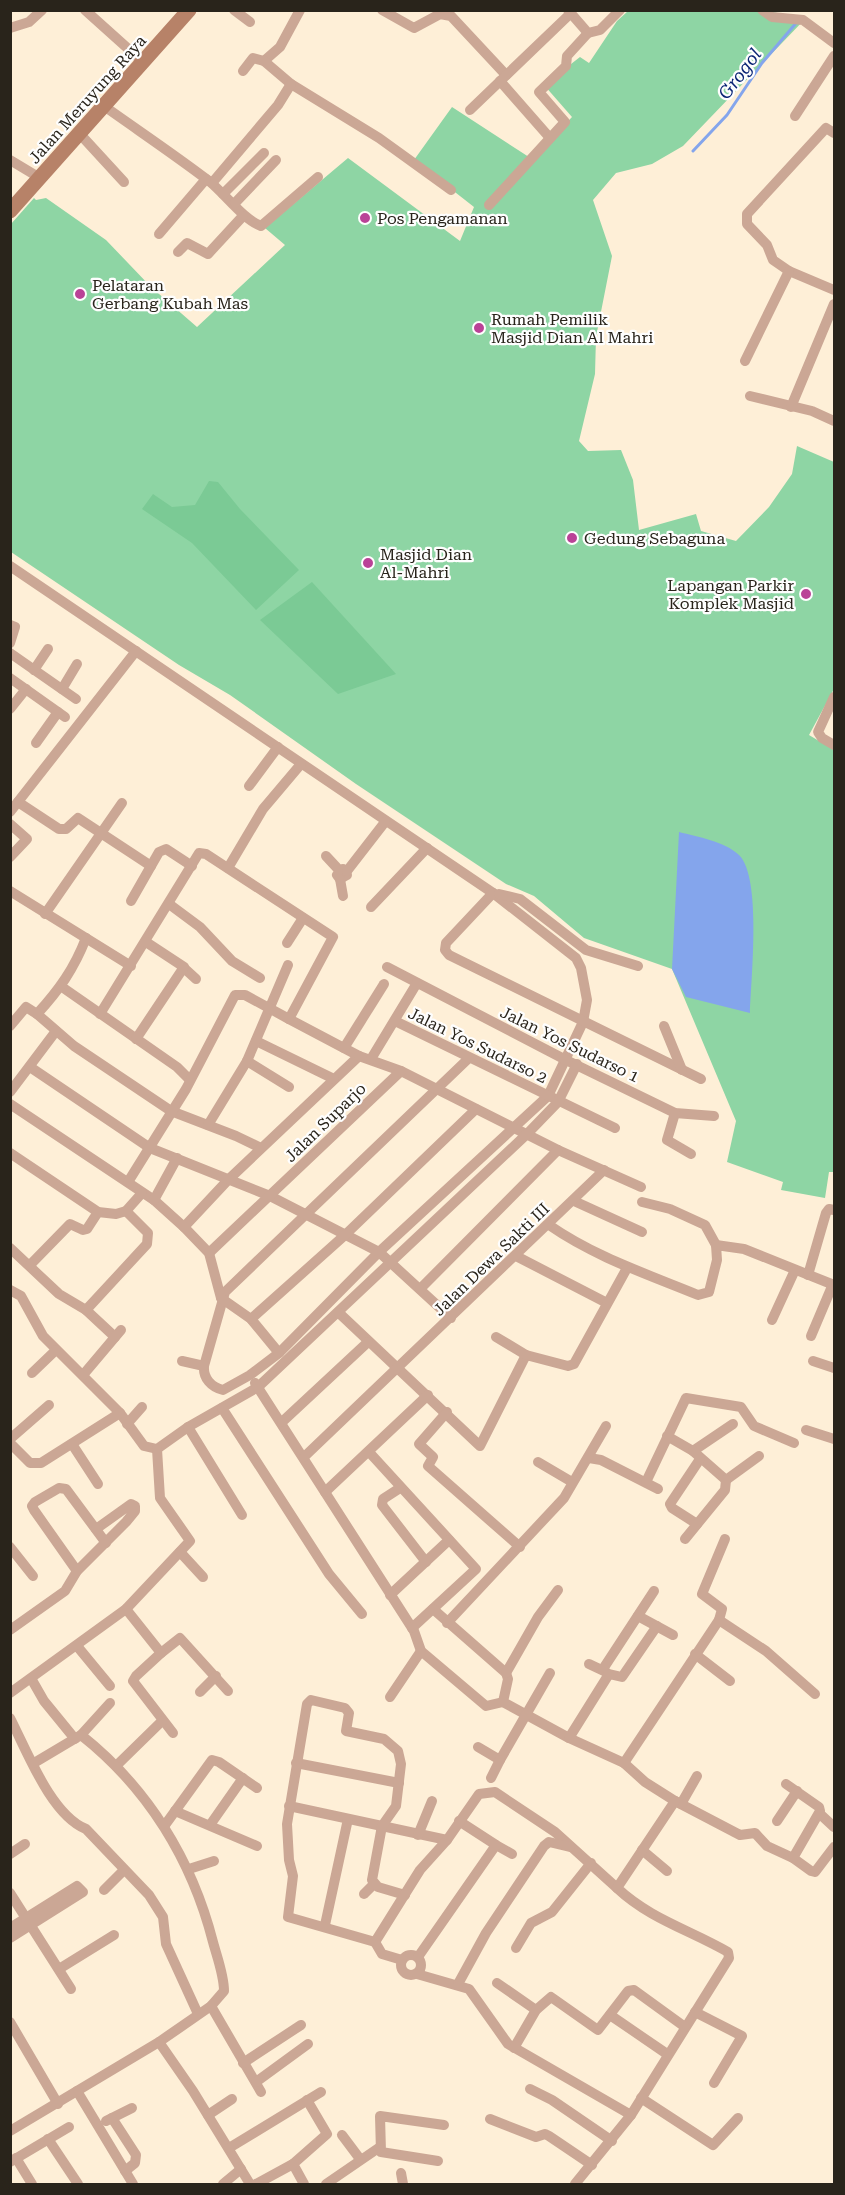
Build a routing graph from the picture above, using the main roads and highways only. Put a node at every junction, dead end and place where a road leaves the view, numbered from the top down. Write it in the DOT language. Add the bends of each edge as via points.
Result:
graph roads {
  1 [pos="189,10"];
  2 [pos="10,211"];
  1 -- 2 [label="main road, Jalan Meruyung Raya"];
}
